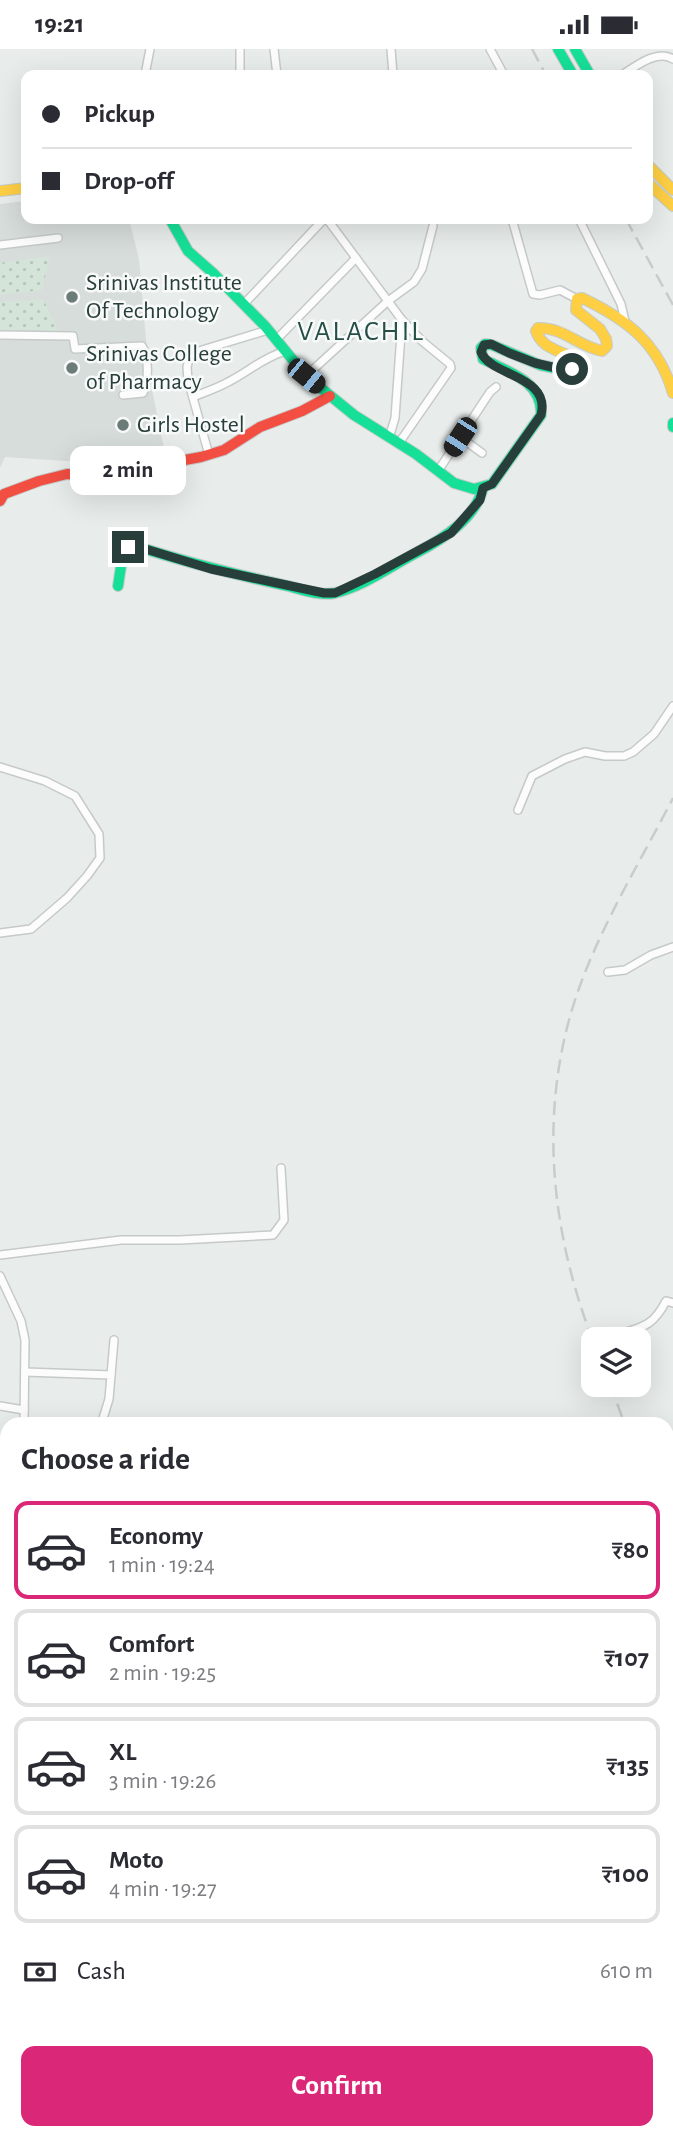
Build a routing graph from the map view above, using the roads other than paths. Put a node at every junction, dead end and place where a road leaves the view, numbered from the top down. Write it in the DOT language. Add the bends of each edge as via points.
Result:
graph roads {
  1 [pos="150,49"];
  2 [pos="240,49"];
  3 [pos="274,49"];
  4 [pos="391,49"];
  5 [pos="490,49"];
  6 [pos="558,49"];
  7 [pos="575,49"];
  8 [pos="673,59"];
  9 [pos="146,70"];
  10 [pos="240,70"];
  11 [pos="276,70"];
  12 [pos="393,70"];
  13 [pos="501,70"];
  14 [pos="570,70"];
  15 [pos="587,70"];
  16 [pos="630,70"];
  17 [pos="653,170"];
  18 [pos="653,188"];
  19 [pos="21,189"];
  20 [pos="673,190"];
  21 [pos="0,191"];
  22 [pos="673,206"];
  23 [pos="173,224"];
  24 [pos="320,224"];
  25 [pos="329,224"];
  26 [pos="513,224"];
  27 [pos="581,224"];
  28 [pos="433,226"];
  29 [pos="58,238"];
  30 [pos="0,245"];
  31 [pos="356,258"];
  32 [pos="577,299"];
  33 [pos="387,301"];
  34 [pos="244,304"];
  35 [pos="402,320"];
  36 [pos="625,321"];
  37 [pos="268,330"];
  38 [pos="0,335"];
  39 [pos="276,340"];
  40 [pos="285,351"];
  41 [pos="306,376"];
  42 [pos="496,387"];
  43 [pos="673,393"];
  44 [pos="123,395"];
  45 [pos="330,396"];
  46 [pos="193,397"];
  47 [pos="460,437"];
  48 [pos="394,441"];
  49 [pos="482,453"];
  50 [pos="209,455"];
  51 [pos="438,471"];
  52 [pos="483,488"];
  53 [pos="0,501"];
  54 [pos="118,586"];
  55 [pos="673,706"];
  56 [pos="0,767"];
  57 [pos="518,810"];
  58 [pos="0,933"];
  59 [pos="673,947"];
  60 [pos="608,972"];
  61 [pos="281,1168"];
  62 [pos="0,1255"];
  63 [pos="0,1276"];
  64 [pos="673,1303"];
  65 [pos="643,1327"];
  66 [pos="114,1340"];
  67 [pos="26,1372"];
  68 [pos="111,1375"];
  69 [pos="0,1406"];
  70 [pos="24,1410"];
  71 [pos="24,1417"];
  72 [pos="103,1417"];
  1 -- 9 [label="street"];
  2 -- 10 [label="street"];
  3 -- 11 [label="street"];
  4 -- 12 [label="street"];
  5 -- 13 [label="street"];
  6 -- 14 [label="main road"];
  7 -- 15 [label="main road"];
  8 -- 16 [label="street" via="654,54"];
  17 -- 20 [label="main road"];
  18 -- 22 [label="main road"];
  19 -- 21 [label="main road"];
  23 -- 34 [label="main road" via="188,251"];
  24 -- 34 [label="street"];
  25 -- 31 [label="street"];
  26 -- 32 [label="street" via="533,294 561,290"];
  27 -- 36 [label="street"];
  28 -- 33 [label="street" via="422,269 414,282"];
  29 -- 30 [label="street"];
  31 -- 33 [label="street"];
  31 -- 39 [label="street"];
  32 -- 36 [label="main road"];
  32 -- 52 [label="main road" via="576,310 606,335 607,346 602,351 547,327 536,331 543,344 573,359 569,371 535,363 491,344 481,348 484,359 523,380 543,404 541,415 492,484"];
  33 -- 35 [label="street"];
  33 -- 41 [label="street"];
  34 -- 37 [label="main road"];
  35 -- 48 [label="street"];
  35 -- 48 [label="street" via="451,368"];
  36 -- 43 [label="main road" via="650,344"];
  37 -- 39 [label="main road"];
  37 -- 46 [label="street" via="193,355 187,367"];
  38 -- 44 [label="street" via="73,336 75,349 142,346 147,385 143,393"];
  39 -- 40 [label="main road"];
  40 -- 41 [label="main road"];
  40 -- 46 [label="street"];
  41 -- 45 [label="main road"];
  42 -- 47 [label="street"];
  45 -- 48 [label="main road"];
  45 -- 50 [label="main road"];
  46 -- 50 [label="street"];
  47 -- 49 [label="street"];
  47 -- 51 [label="street"];
  48 -- 51 [label="main road"];
  50 -- 53 [label="main road" via="103,475 58,476 4,494"];
  51 -- 52 [label="main road" via="463,487"];
  52 -- 54 [label="main road" via="480,500 451,533 335,593 211,569 139,547 128,547 123,553"];
  55 -- 57 [label="street" via="654,734 633,752 624,756 585,752 533,776"];
  56 -- 58 [label="street" via="75,796 99,834 100,858 88,876 31,929"];
  59 -- 60 [label="street"];
  61 -- 62 [label="street" via="284,1220 273,1235 121,1240"];
  63 -- 67 [label="street" via="21,1321"];
  64 -- 65 [label="street" via="666,1301 658,1317"];
  66 -- 68 [label="street"];
  67 -- 68 [label="street"];
  67 -- 70 [label="street"];
  68 -- 72 [label="street"];
  69 -- 70 [label="street"];
  70 -- 71 [label="street"];
}
